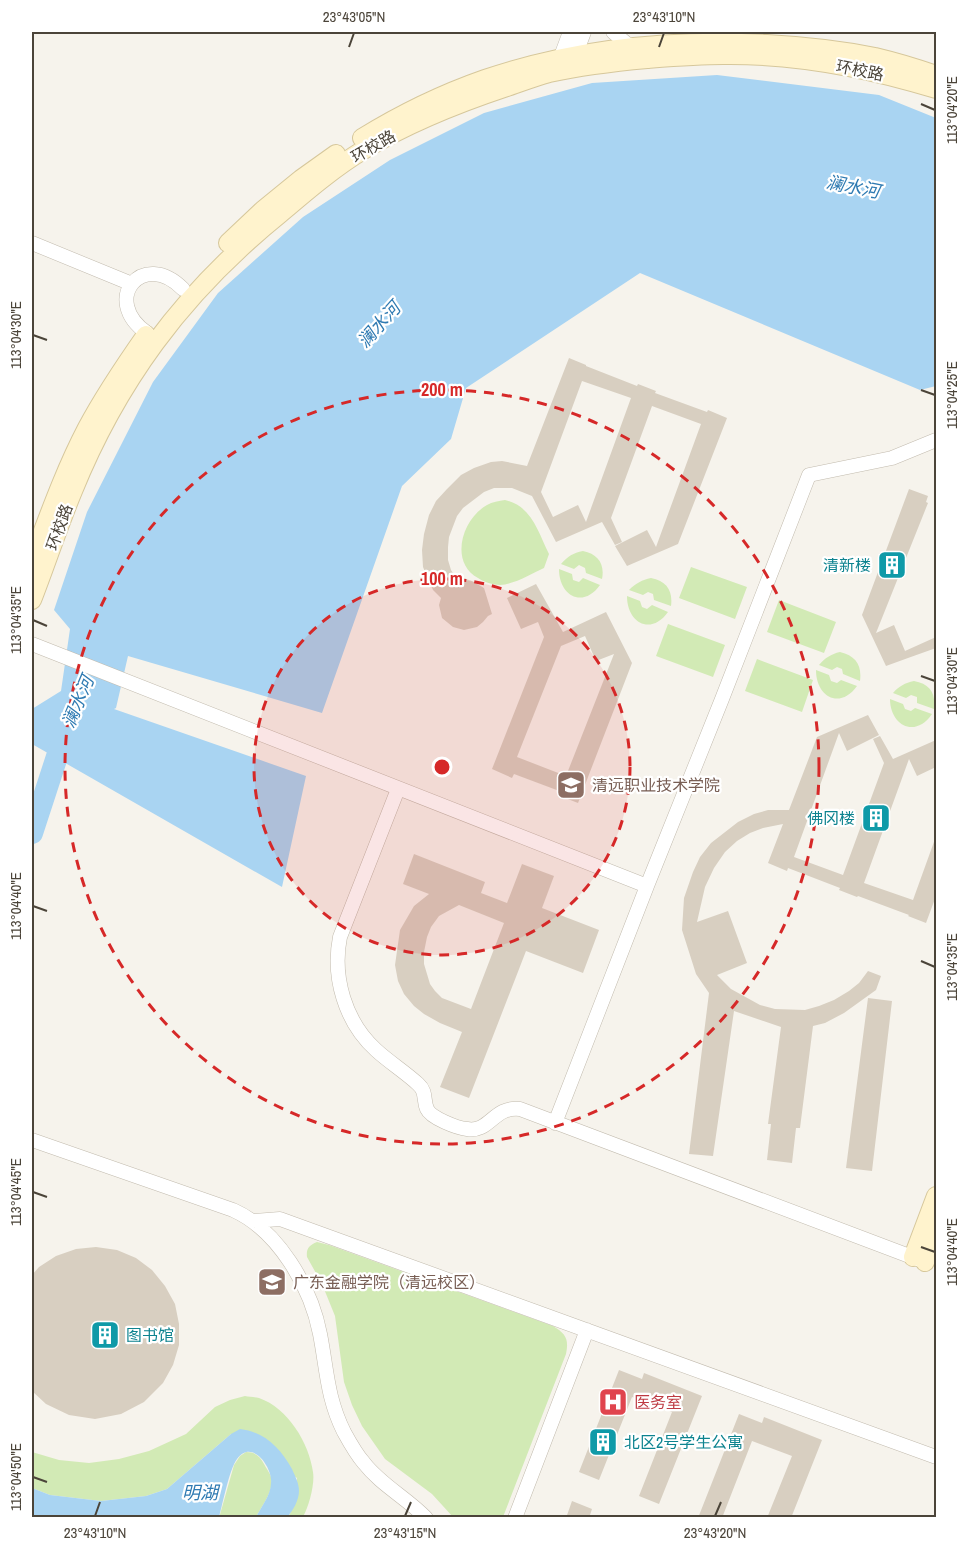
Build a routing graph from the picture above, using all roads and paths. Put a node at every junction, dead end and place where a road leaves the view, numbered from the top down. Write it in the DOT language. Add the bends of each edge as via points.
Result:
graph roads {
  1 [pos="570,32"];
  2 [pos="584,32"];
  3 [pos="613,32"];
  4 [pos="637,46"];
  5 [pos="567,57"];
  6 [pos="936,75"];
  7 [pos="936,89"];
  8 [pos="32,243"];
  9 [pos="132,284"];
  10 [pos="183,289"];
  11 [pos="147,333"];
  12 [pos="936,440"];
  13 [pos="32,560"];
  14 [pos="32,600"];
  15 [pos="32,644"];
  16 [pos="398,789"];
  17 [pos="647,886"];
  18 [pos="555,1123"];
  19 [pos="32,1140"];
  20 [pos="936,1196"];
  21 [pos="253,1221"];
  22 [pos="936,1232"];
  23 [pos="919,1259"];
  24 [pos="587,1330"];
  25 [pos="936,1457"];
  26 [pos="426,1518"];
  27 [pos="515,1518"];
  1 -- 5 [label="street"];
  2 -- 5 [label="street"];
  3 -- 4 [label="street" via="627,44"];
  4 -- 5 [label="street, 环校路"];
  4 -- 6 [label="street, 环校路" via="699,42 788,45 875,57"];
  5 -- 10 [label="street, 环校路" via="466,86 348,146 263,210"];
  7 -- 14 [label="street, 环校路" via="855,68 795,59 725,55 603,63 547,74 449,107 366,149 264,226 203,285 154,344 122,392 90,452"];
  8 -- 9 [label="street"];
  9 -- 10 [label="street" via="137,278 153,274 170,279"];
  9 -- 11 [label="street" via="127,298 129,315"];
  10 -- 11 [label="street, 环校路"];
  11 -- 13 [label="street, 环校路" via="87,429"];
  12 -- 17 [label="street" via="892,458 809,475"];
  15 -- 16 [label="street"];
  16 -- 17 [label="street"];
  16 -- 18 [label="street" via="340,937 339,981 348,1011 369,1043 423,1089 427,1109 436,1118 473,1129 514,1108"];
  17 -- 18 [label="street"];
  18 -- 23 [label="street"];
  19 -- 21 [label="street" via="233,1210"];
  20 -- 23 [label="street"];
  21 -- 24 [label="street" via="280,1220"];
  21 -- 26 [label="street" via="287,1259 310,1300 330,1396 353,1449 376,1476"];
  22 -- 23 [label="street"];
  24 -- 25 [label="street"];
  24 -- 27 [label="street"];
}
